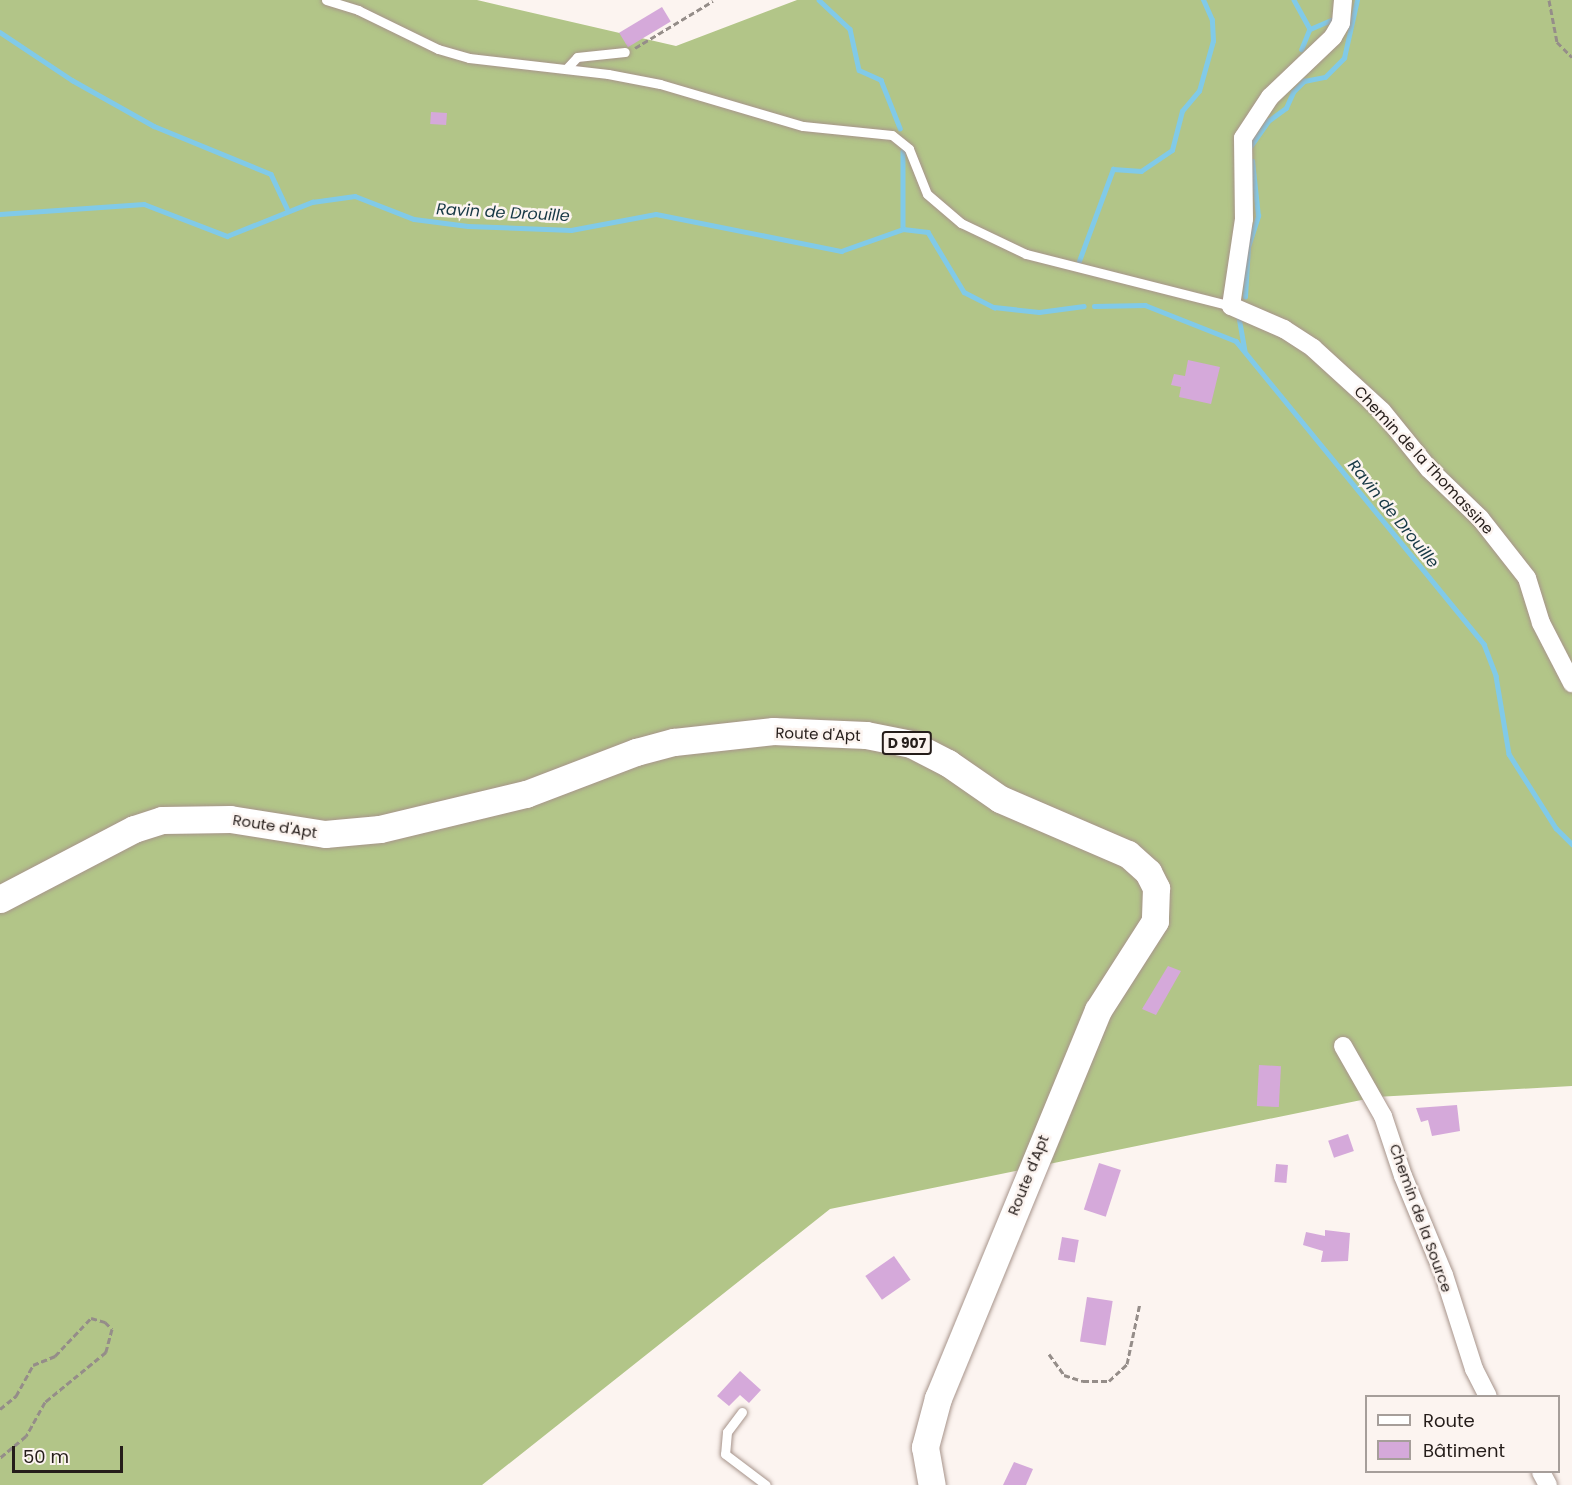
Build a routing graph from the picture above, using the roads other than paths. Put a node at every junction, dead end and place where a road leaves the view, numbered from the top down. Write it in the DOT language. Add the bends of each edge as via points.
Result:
graph roads {
  1 [pos="326,0"];
  2 [pos="1343,0"];
  3 [pos="625,52"];
  4 [pos="566,69"];
  5 [pos="1232,306"];
  6 [pos="1572,683"];
  7 [pos="0,899"];
  8 [pos="1342,1046"];
  9 [pos="1487,1395"];
  10 [pos="742,1412"];
  11 [pos="766,1485"];
  12 [pos="932,1485"];
  1 -- 4 [label="lane" via="358,10 438,49 481,60"];
  2 -- 5 [label="street" via="1341,23 1333,37 1270,97 1243,138 1240,152 1245,206"];
  3 -- 4 [label="lane" via="577,57"];
  4 -- 5 [label="lane" via="660,84 803,126 892,135 909,149 927,194 961,224 1026,254"];
  5 -- 6 [label="street, Chemin de la Thomassine" via="1284,329 1313,348 1382,411 1429,469 1480,518 1527,578 1541,623"];
  7 -- 12 [label="main road, Route d'Apt / D 907" via="134,829 162,820 230,819 325,834 380,829 526,794 636,752 674,742 773,731 866,735 911,744 948,763 1000,799 1128,854 1148,872 1156,888 1155,921 1098,1010 938,1398 925,1447"];
  8 -- 9 [label="street, Chemin de la Source" via="1383,1116 1402,1176 1444,1275 1474,1369"];
  10 -- 11 [label="lane" via="727,1432 725,1454"];
}
